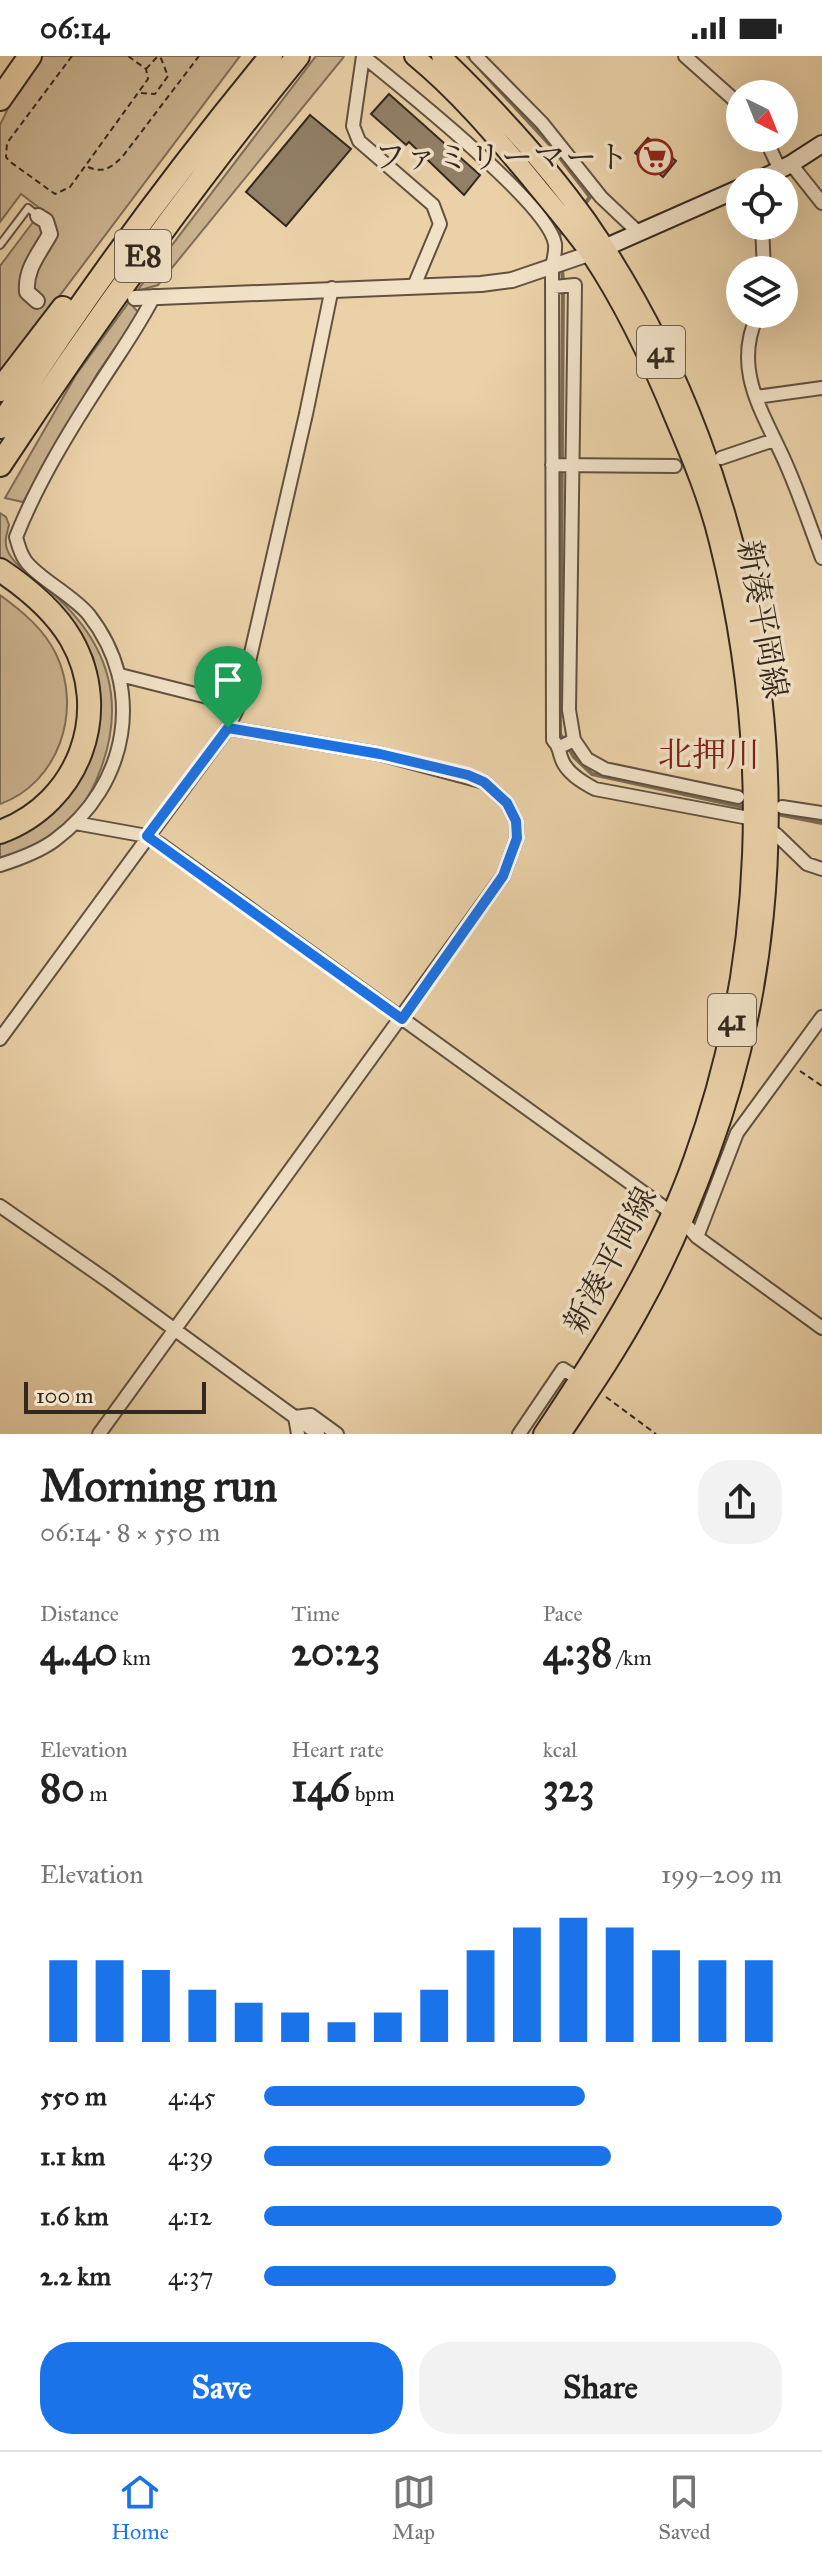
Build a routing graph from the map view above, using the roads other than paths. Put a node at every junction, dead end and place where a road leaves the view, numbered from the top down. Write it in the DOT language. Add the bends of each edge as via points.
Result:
graph roads {
  1 [pos="14,56"];
  2 [pos="30,56"];
  3 [pos="271,56"];
  4 [pos="298,56"];
  5 [pos="363,56"];
  6 [pos="414,56"];
  7 [pos="441,56"];
  8 [pos="476,56"];
  9 [pos="685,56"];
  10 [pos="0,73"];
  11 [pos="242,91"];
  12 [pos="726,93"];
  13 [pos="0,99"];
  14 [pos="822,144"];
  15 [pos="783,168"];
  16 [pos="798,190"];
  17 [pos="726,194"];
  18 [pos="822,203"];
  19 [pos="38,216"];
  20 [pos="639,233"];
  21 [pos="0,245"];
  22 [pos="597,251"];
  23 [pos="552,268"];
  24 [pos="414,286"];
  25 [pos="555,286"];
  26 [pos="332,288"];
  27 [pos="154,296"];
  28 [pos="135,298"];
  29 [pos="37,301"];
  30 [pos="751,328"];
  31 [pos="822,388"];
  32 [pos="0,390"];
  33 [pos="49,391"];
  34 [pos="756,397"];
  35 [pos="0,427"];
  36 [pos="774,440"];
  37 [pos="721,458"];
  38 [pos="574,464"];
  39 [pos="0,465"];
  40 [pos="552,465"];
  41 [pos="675,466"];
  42 [pos="0,482"];
  43 [pos="822,558"];
  44 [pos="0,570"];
  45 [pos="0,585"];
  46 [pos="120,675"];
  47 [pos="239,705"];
  48 [pos="228,728"];
  49 [pos="574,740"];
  50 [pos="560,747"];
  51 [pos="738,797"];
  52 [pos="782,807"];
  53 [pos="822,813"];
  54 [pos="0,815"];
  55 [pos="75,823"];
  56 [pos="761,823"];
  57 [pos="0,832"];
  58 [pos="147,836"];
  59 [pos="0,865"];
  60 [pos="822,869"];
  61 [pos="822,1017"];
  62 [pos="402,1019"];
  63 [pos="0,1039"];
  64 [pos="0,1206"];
  65 [pos="678,1218"];
  66 [pos="697,1237"];
  67 [pos="822,1328"];
  68 [pos="175,1330"];
  69 [pos="586,1384"];
  70 [pos="295,1417"];
  71 [pos="99,1434"];
  72 [pos="298,1434"];
  73 [pos="318,1434"];
  74 [pos="337,1434"];
  75 [pos="519,1434"];
  76 [pos="543,1434"];
  77 [pos="561,1434"];
  1 -- 10 [label="highway"];
  2 -- 13 [label="highway"];
  3 -- 11 [label="highway, E8"];
  4 -- 33 [label="highway, E8" via="161,230"];
  5 -- 23 [label="street" via="522,197 555,243"];
  5 -- 24 [label="street" via="353,126 359,141 433,205 440,224"];
  6 -- 22 [label="main road, 新湊平岡線 / 41" via="486,125"];
  7 -- 22 [label="main road, 新湊平岡線 / 41" via="531,151 585,219"];
  8 -- 20 [label="street"];
  9 -- 12 [label="street"];
  11 -- 32 [label="highway" via="215,118"];
  11 -- 35 [label="highway, E8" via="115,259"];
  14 -- 15 [label="main road"];
  16 -- 18 [label="street"];
  17 -- 20 [label="main road"];
  19 -- 21 [label="lane" via="28,208"];
  19 -- 29 [label="street" via="50,234 26,280 27,292"];
  20 -- 22 [label="main road"];
  22 -- 23 [label="street"];
  22 -- 56 [label="main road, 新湊平岡線 / 41" via="639,306 669,368 709,460 730,531 754,635 765,733"];
  23 -- 24 [label="street" via="512,280"];
  23 -- 25 [label="street"];
  24 -- 26 [label="street"];
  25 -- 38 [label="street" via="575,285"];
  25 -- 40 [label="street"];
  26 -- 27 [label="street"];
  26 -- 47 [label="street"];
  27 -- 28 [label="street"];
  27 -- 46 [label="street" via="29,505 16,537 25,561 87,612 108,642"];
  30 -- 34 [label="street" via="746,356"];
  31 -- 34 [label="street"];
  33 -- 39 [label="highway, E8"];
  33 -- 42 [label="highway"];
  34 -- 36 [label="street"];
  36 -- 37 [label="street"];
  36 -- 43 [label="street"];
  38 -- 40 [label="street"];
  38 -- 41 [label="street"];
  38 -- 49 [label="street" via="569,710"];
  40 -- 50 [label="street" via="553,740"];
  44 -- 57 [label="highway" via="49,610 70,638 85,672 90,708 79,760 61,790 35,814"];
  45 -- 54 [label="highway" via="54,636 70,668 77,702 73,738 59,769 37,796"];
  46 -- 47 [label="street"];
  46 -- 55 [label="street" via="124,697 118,752 109,778"];
  47 -- 48 [label="street"];
  48 -- 58 [label="street"];
  48 -- 62 [label="street" via="468,775 507,803 517,838 503,876"];
  49 -- 50 [label="street"];
  49 -- 51 [label="street" via="587,759 605,769"];
  50 -- 56 [label="street" via="561,760 576,778 595,789"];
  52 -- 53 [label="street"];
  55 -- 58 [label="street"];
  55 -- 59 [label="street" via="53,842"];
  56 -- 60 [label="street" via="807,864"];
  56 -- 65 [label="main road, 新湊平岡線 / 41" via="759,951 749,1008 716,1135"];
  58 -- 62 [label="street"];
  58 -- 63 [label="street"];
  61 -- 66 [label="street" via="737,1133"];
  62 -- 65 [label="street"];
  62 -- 68 [label="street"];
  64 -- 68 [label="street"];
  65 -- 66 [label="street"];
  65 -- 69 [label="main road, 新湊平岡線 / 41"];
  66 -- 67 [label="street"];
  68 -- 70 [label="street"];
  68 -- 71 [label="street"];
  69 -- 75 [label="street" via="563,1369"];
  69 -- 76 [label="main road, 新湊平岡線 / 41"];
  69 -- 77 [label="main road, 新湊平岡線 / 41"];
  70 -- 72 [label="street"];
  70 -- 73 [label="street"];
  70 -- 74 [label="street" via="311,1415"];
}
